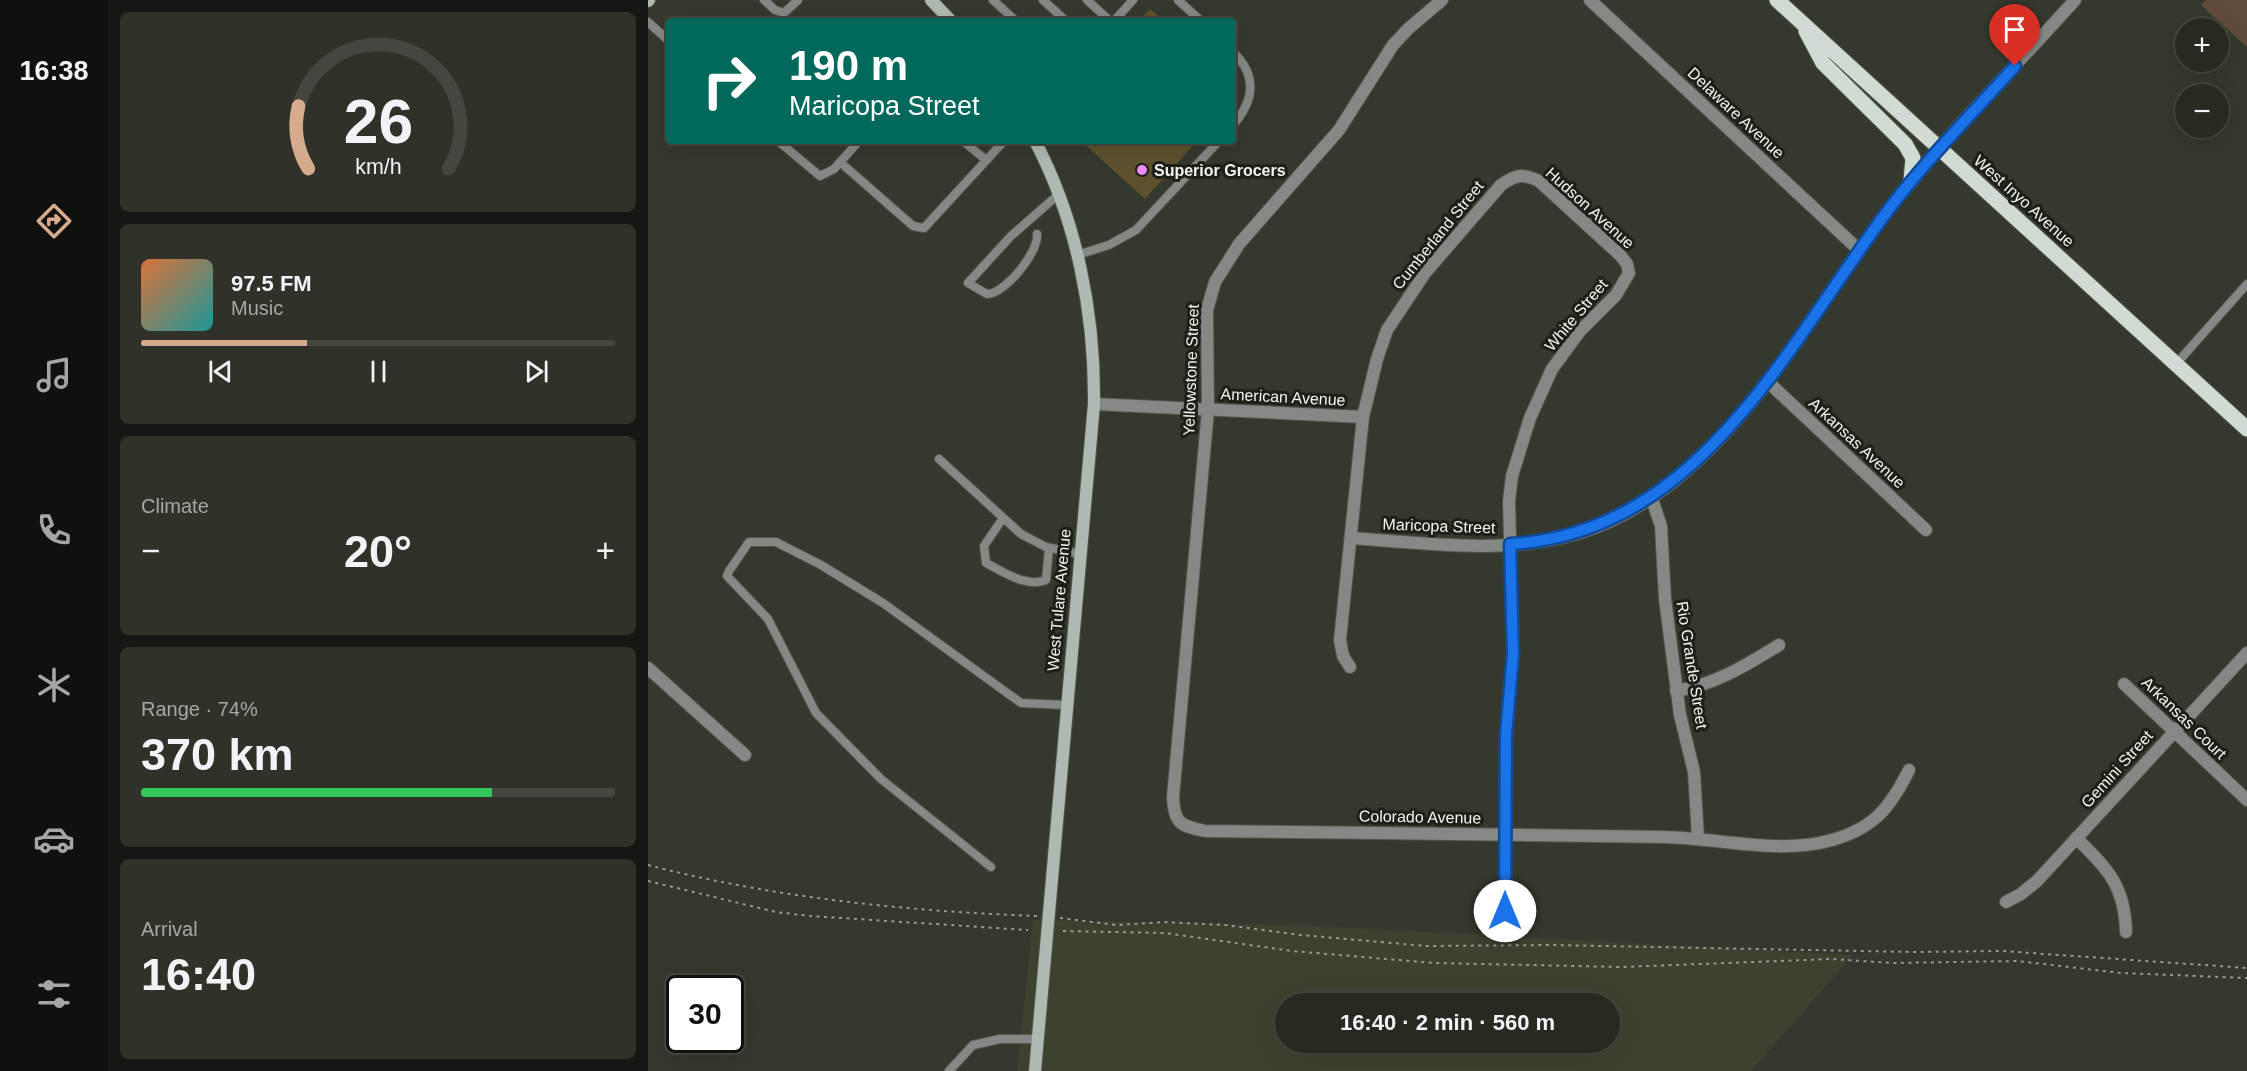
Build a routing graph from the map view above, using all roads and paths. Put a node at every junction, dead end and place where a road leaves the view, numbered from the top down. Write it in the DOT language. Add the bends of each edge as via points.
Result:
graph roads {
  1 [pos="764,0"];
  2 [pos="798,0"];
  3 [pos="993,0"];
  4 [pos="1043,0"];
  5 [pos="1087,0"];
  6 [pos="1133,0"];
  7 [pos="1178,0"];
  8 [pos="1442,0"];
  9 [pos="1590,0"];
  10 [pos="2075,0"];
  11 [pos="934,1"];
  12 [pos="1783,2"];
  13 [pos="948,18"];
  14 [pos="1013,18"];
  15 [pos="1063,18"];
  16 [pos="1108,18"];
  17 [pos="1115,18"];
  18 [pos="1197,18"];
  19 [pos="648,22"];
  20 [pos="1802,23"];
  21 [pos="666,38"];
  22 [pos="1236,55"];
  23 [pos="1236,122"];
  24 [pos="782,144"];
  25 [pos="856,144"];
  26 [pos="967,144"];
  27 [pos="1001,144"];
  28 [pos="1036,144"];
  29 [pos="1216,144"];
  30 [pos="1941,149"];
  31 [pos="986,160"];
  32 [pos="840,162"];
  33 [pos="1522,175"];
  34 [pos="1911,181"];
  35 [pos="1059,194"];
  36 [pos="1037,234"];
  37 [pos="1859,250"];
  38 [pos="1077,255"];
  39 [pos="1629,273"];
  40 [pos="2247,284"];
  41 [pos="2176,364"];
  42 [pos="1767,381"];
  43 [pos="1094,404"];
  44 [pos="1208,410"];
  45 [pos="1363,417"];
  46 [pos="2247,429"];
  47 [pos="939,459"];
  48 [pos="1652,499"];
  49 [pos="1004,518"];
  50 [pos="1926,530"];
  51 [pos="1352,538"];
  52 [pos="1510,544"];
  53 [pos="1049,548"];
  54 [pos="1080,554"];
  55 [pos="1779,645"];
  56 [pos="2247,653"];
  57 [pos="1350,667"];
  58 [pos="648,668"];
  59 [pos="2124,684"];
  60 [pos="1676,691"];
  61 [pos="1066,705"];
  62 [pos="2173,732"];
  63 [pos="745,755"];
  64 [pos="1910,770"];
  65 [pos="2247,800"];
  66 [pos="1178,822"];
  67 [pos="1505,834"];
  68 [pos="1698,838"];
  69 [pos="2076,838"];
  70 [pos="648,865"];
  71 [pos="991,867"];
  72 [pos="648,881"];
  73 [pos="2006,902"];
  74 [pos="1505,911"];
  75 [pos="1048,917"];
  76 [pos="1028,930"];
  77 [pos="1063,931"];
  78 [pos="2126,932"];
  79 [pos="2247,968"];
  80 [pos="2247,978"];
  81 [pos="1038,1039"];
  82 [pos="949,1071"];
  83 [pos="1035,1071"];
  1 -- 2 [label="lane" via="784,13"];
  3 -- 14 [label="lane"];
  4 -- 15 [label="lane"];
  5 -- 16 [label="lane"];
  6 -- 17 [label="lane"];
  7 -- 18 [label="lane"];
  8 -- 44 [label="street, Yellowstone Street" via="1393,45 1339,130 1224,265 1207,310"];
  9 -- 37 [label="street, Delaware Avenue"];
  10 -- 30 [label="street, Maricopa Street"];
  11 -- 13 [label="main road"];
  12 -- 20 [label="main road, West Inyo Avenue"];
  19 -- 21 [label="lane"];
  20 -- 30 [label="main road, West Inyo Avenue"];
  20 -- 34 [label="main road" via="1823,63 1905,144 1912,158"];
  22 -- 23 [label="lane" via="1242,61 1251,91 1247,109"];
  24 -- 32 [label="lane" via="820,176"];
  25 -- 32 [label="lane"];
  26 -- 31 [label="lane"];
  27 -- 31 [label="lane"];
  28 -- 35 [label="main road, West Tulare Avenue"];
  29 -- 38 [label="lane" via="1136,230 1109,245"];
  30 -- 34 [label="street, Maricopa Street"];
  30 -- 41 [label="main road, West Inyo Avenue"];
  31 -- 32 [label="lane" via="924,228 913,226"];
  33 -- 39 [label="street, Hudson Avenue" via="1539,181 1612,247 1627,264"];
  33 -- 45 [label="street, Cumberland Street" via="1501,184 1403,303 1387,330"];
  34 -- 37 [label="street, Maricopa Street"];
  35 -- 36 [label="lane" via="1011,236 968,283 987,294 1002,290 1034,252"];
  35 -- 38 [label="main road, West Tulare Avenue"];
  37 -- 42 [label="street, Maricopa Street"];
  38 -- 43 [label="main road, West Tulare Avenue" via="1092,333"];
  39 -- 52 [label="street, White Street" via="1616,295 1565,349 1538,397 1512,476"];
  40 -- 41 [label="lane"];
  41 -- 46 [label="main road, West Inyo Avenue"];
  42 -- 48 [label="street, Maricopa Street" via="1706,452"];
  42 -- 50 [label="street, Arkansas Avenue"];
  43 -- 44 [label="street, American Avenue"];
  43 -- 54 [label="main road, West Tulare Avenue"];
  44 -- 45 [label="street, American Avenue"];
  44 -- 66 [label="street, Yellowstone Street" via="1173,797"];
  45 -- 51 [label="street, Cumberland Street"];
  47 -- 49 [label="lane"];
  48 -- 52 [label="street, Maricopa Street" via="1595,528"];
  48 -- 60 [label="street, Rio Grande Street" via="1664,546 1665,599"];
  49 -- 53 [label="lane" via="1021,534"];
  49 -- 53 [label="lane" via="984,546 986,563 1016,578 1037,583 1046,580"];
  51 -- 52 [label="street, Maricopa Street"];
  51 -- 57 [label="street, Cumberland Street" via="1340,640"];
  52 -- 67 [label="street, White Street" via="1513,654 1506,734"];
  53 -- 54 [label="lane"];
  54 -- 61 [label="main road, West Tulare Avenue"];
  55 -- 60 [label="street" via="1731,674"];
  56 -- 62 [label="street, Gemini Street"];
  58 -- 63 [label="street"];
  59 -- 62 [label="street, Arkansas Court"];
  60 -- 68 [label="street, Rio Grande Street" via="1694,772"];
  61 -- 71 [label="lane" via="1021,703 883,603 776,542 748,542 729,571 727,576 768,619 816,713 881,779"];
  61 -- 75 [label="main road, West Tulare Avenue"];
  62 -- 65 [label="street, Arkansas Court"];
  62 -- 69 [label="street, Gemini Street"];
  64 -- 68 [label="street, Colorado Avenue" via="1885,812 1851,834 1830,841 1803,846"];
  66 -- 67 [label="street, Colorado Avenue" via="1205,831"];
  67 -- 68 [label="street, Colorado Avenue"];
  67 -- 74 [label="street, White Street"];
  69 -- 73 [label="street, Gemini Street" via="2037,880"];
  69 -- 78 [label="street" via="2117,884"];
  70 -- 75 [label="path" via="768,892 938,912"];
  72 -- 76 [label="path" via="776,912"];
  75 -- 79 [label="path" via="1117,925 1226,925 1426,946 2002,951"];
  75 -- 81 [label="main road, West Tulare Avenue"];
  77 -- 80 [label="path" via="1165,933 1292,951 1434,963 1622,967 1831,959 1892,963 2017,961 2121,973"];
  81 -- 82 [label="lane" via="1000,1039 973,1045"];
  81 -- 83 [label="main road, West Tulare Avenue"];
}
